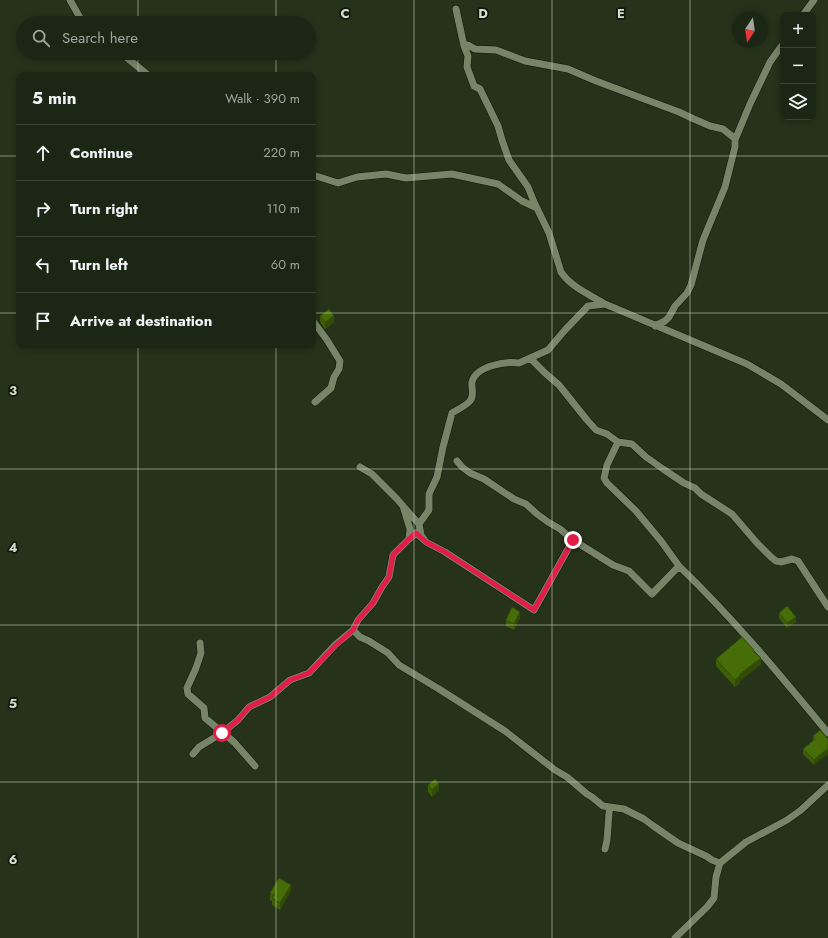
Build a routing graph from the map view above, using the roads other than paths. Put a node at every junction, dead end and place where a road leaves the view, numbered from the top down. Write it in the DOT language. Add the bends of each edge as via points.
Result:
graph roads {
  1 [pos="70,0"];
  2 [pos="74,0"];
  3 [pos="814,0"];
  4 [pos="75,8"];
  5 [pos="456,9"];
  6 [pos="805,12"];
  7 [pos="79,16"];
  8 [pos="464,46"];
  9 [pos="780,48"];
  10 [pos="130,60"];
  11 [pos="144,72"];
  12 [pos="736,138"];
  13 [pos="316,176"];
  14 [pos="537,209"];
  15 [pos="605,304"];
  16 [pos="316,325"];
  17 [pos="655,326"];
  18 [pos="530,358"];
  19 [pos="315,402"];
  20 [pos="828,420"];
  21 [pos="618,442"];
  22 [pos="457,461"];
  23 [pos="360,467"];
  24 [pos="402,506"];
  25 [pos="419,524"];
  26 [pos="409,539"];
  27 [pos="573,540"];
  28 [pos="426,542"];
  29 [pos="679,566"];
  30 [pos="828,606"];
  31 [pos="353,630"];
  32 [pos="200,643"];
  33 [pos="222,733"];
  34 [pos="828,733"];
  35 [pos="193,754"];
  36 [pos="255,766"];
  37 [pos="828,785"];
  38 [pos="610,807"];
  39 [pos="605,849"];
  40 [pos="720,863"];
  41 [pos="675,938"];
  1 -- 4 [label="street"];
  2 -- 4 [label="street"];
  3 -- 6 [label="street"];
  4 -- 7 [label="street"];
  5 -- 8 [label="street"];
  8 -- 12 [label="street" via="496,50 526,61 568,69 710,126 724,129"];
  8 -- 14 [label="street" via="468,56 467,67 474,86 480,89 498,126 509,160 528,187"];
  9 -- 12 [label="street" via="770,62"];
  10 -- 11 [label="street"];
  12 -- 17 [label="street" via="725,186 702,240 691,284 669,317"];
  13 -- 14 [label="street" via="338,183 356,177 386,174 406,178 452,174 498,184"];
  14 -- 15 [label="street" via="549,233 565,278"];
  15 -- 17 [label="street"];
  15 -- 18 [label="street" via="588,306 548,350"];
  16 -- 19 [label="street" via="340,361 331,388"];
  17 -- 20 [label="street" via="747,364 781,384"];
  18 -- 21 [label="street" via="559,385 596,430"];
  18 -- 25 [label="street" via="518,363 486,367 476,374 470,401 452,413 437,477 429,494 429,510"];
  21 -- 29 [label="street" via="604,478 636,511"];
  21 -- 30 [label="street" via="632,444 652,461 732,514 776,561 798,561"];
  22 -- 27 [label="street" via="470,473 526,504"];
  23 -- 24 [label="street" via="372,474"];
  24 -- 25 [label="street"];
  24 -- 26 [label="street" via="410,529"];
  25 -- 28 [label="street" via="421,535"];
  26 -- 28 [label="street" via="416,533"];
  26 -- 31 [label="street" via="393,555 389,577"];
  27 -- 28 [label="street" via="534,610"];
  27 -- 29 [label="street" via="629,571 652,594"];
  29 -- 34 [label="street" via="708,594"];
  31 -- 33 [label="street" via="309,673 290,680 270,697 249,707"];
  31 -- 38 [label="street" via="360,637 388,653 399,665 505,731 603,806"];
  32 -- 33 [label="street" via="201,653 187,688 188,694 204,708 205,718"];
  33 -- 35 [label="street" via="199,747"];
  33 -- 36 [label="street" via="240,748"];
  37 -- 40 [label="street" via="801,810 746,842"];
  38 -- 39 [label="street"];
  38 -- 40 [label="street" via="624,809 644,818 678,843"];
  40 -- 41 [label="street" via="714,898"];
}
